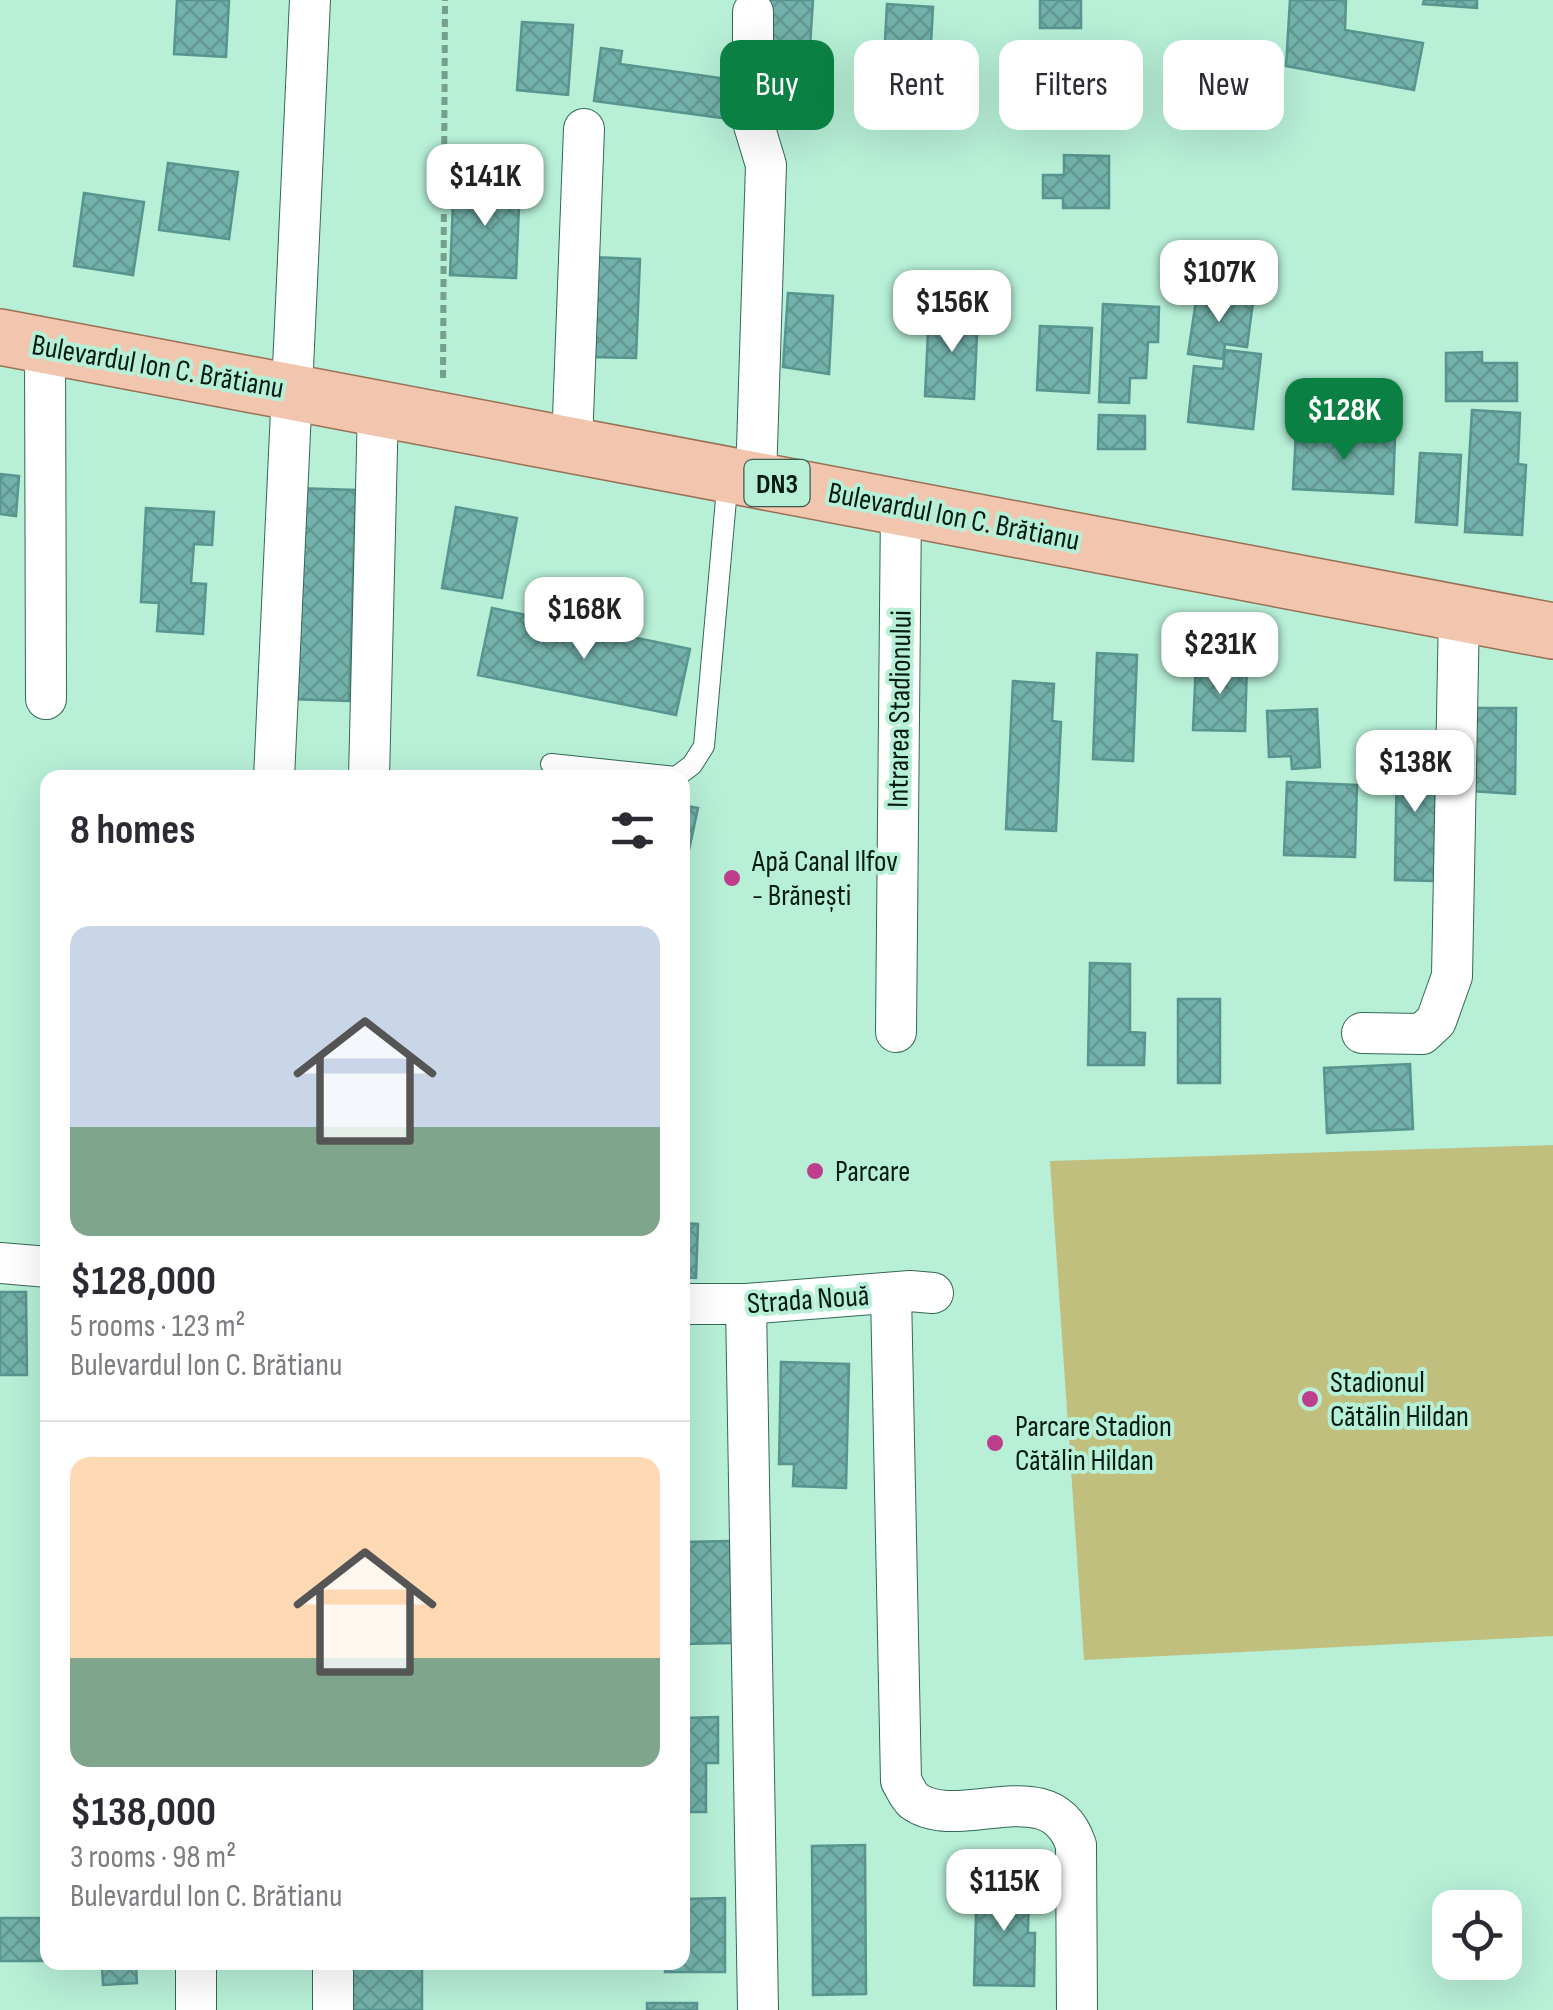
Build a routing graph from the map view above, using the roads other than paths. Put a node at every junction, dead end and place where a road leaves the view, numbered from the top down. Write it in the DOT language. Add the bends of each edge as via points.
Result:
graph roads {
  1 [pos="310,0"];
  2 [pos="752,12"];
  3 [pos="584,129"];
  4 [pos="22,342"];
  5 [pos="290,390"];
  6 [pos="378,407"];
  7 [pos="572,444"];
  8 [pos="742,477"];
  9 [pos="901,506"];
  10 [pos="1459,612"];
  11 [pos="1553,630"];
  12 [pos="46,700"];
  13 [pos="551,764"];
  14 [pos="274,770"];
  15 [pos="369,770"];
  16 [pos="609,770"];
  17 [pos="685,770"];
  18 [pos="896,1032"];
  19 [pos="1362,1033"];
  20 [pos="0,1263"];
  21 [pos="40,1266"];
  22 [pos="890,1293"];
  23 [pos="933,1293"];
  24 [pos="690,1304"];
  25 [pos="746,1304"];
  26 [pos="196,1970"];
  27 [pos="332,1970"];
  28 [pos="196,2010"];
  29 [pos="332,2010"];
  30 [pos="758,2010"];
  31 [pos="1077,2010"];
  1 -- 5 [label="street"];
  2 -- 8 [label="street" via="752,110 766,165"];
  3 -- 7 [label="street"];
  4 -- 5 [label="main road, Bulevardul Ion C. Brătianu / DN3"];
  4 -- 12 [label="street"];
  5 -- 6 [label="main road, Bulevardul Ion C. Brătianu / DN3"];
  5 -- 14 [label="street"];
  6 -- 7 [label="main road, Bulevardul Ion C. Brătianu / DN3"];
  6 -- 15 [label="street"];
  7 -- 8 [label="main road, Bulevardul Ion C. Brătianu / DN3"];
  8 -- 9 [label="main road, Bulevardul Ion C. Brătianu / DN3"];
  8 -- 17 [label="lane" via="704,746"];
  9 -- 10 [label="main road, Bulevardul Ion C. Brătianu / DN3"];
  9 -- 18 [label="street, Intrarea Stadionului"];
  10 -- 11 [label="main road, Bulevardul Ion C. Brătianu / DN3"];
  10 -- 19 [label="street" via="1452,976 1436,1021 1422,1034"];
  13 -- 16 [label="lane"];
  20 -- 21 [label="street"];
  22 -- 23 [label="street, Strada Nouă"];
  22 -- 25 [label="street, Strada Nouă"];
  22 -- 31 [label="street" via="901,1781 912,1800 933,1809 1030,1808 1054,1812 1069,1825 1076,1845"];
  24 -- 25 [label="street, Strada Nouă"];
  25 -- 30 [label="street"];
  26 -- 28 [label="street"];
  27 -- 29 [label="street"];
}
